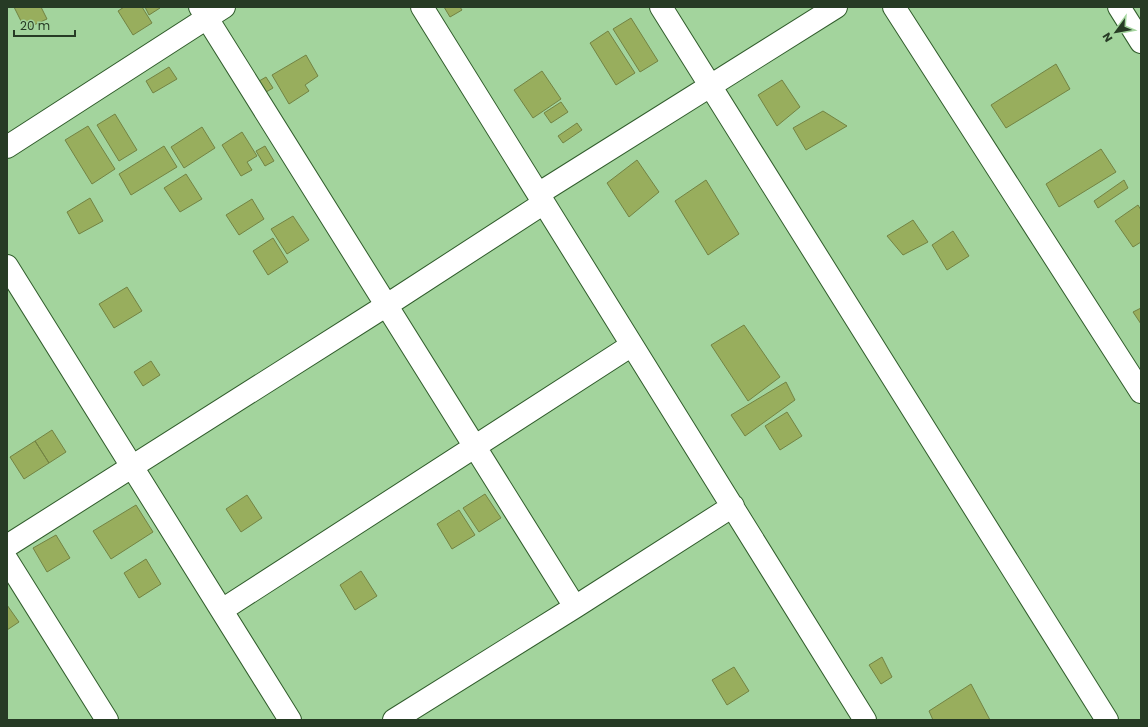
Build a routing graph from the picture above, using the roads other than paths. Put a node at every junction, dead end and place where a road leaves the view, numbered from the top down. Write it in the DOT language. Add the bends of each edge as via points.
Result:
graph roads {
  1 [pos="422,7"];
  2 [pos="661,7"];
  3 [pos="836,7"];
  4 [pos="894,7"];
  5 [pos="1119,7"];
  6 [pos="210,11"];
  7 [pos="1141,42"];
  8 [pos="711,86"];
  9 [pos="7,147"];
  10 [pos="541,198"];
  11 [pos="7,266"];
  12 [pos="387,305"];
  13 [pos="632,345"];
  14 [pos="1141,392"];
  15 [pos="475,446"];
  16 [pos="132,466"];
  17 [pos="733,506"];
  18 [pos="7,546"];
  19 [pos="7,560"];
  20 [pos="575,607"];
  21 [pos="222,610"];
  22 [pos="107,720"];
  23 [pos="290,720"];
  24 [pos="394,720"];
  25 [pos="866,720"];
  26 [pos="1108,720"];
  1 -- 10 [label="street"];
  2 -- 8 [label="street"];
  3 -- 8 [label="street"];
  4 -- 14 [label="street"];
  5 -- 7 [label="street"];
  6 -- 9 [label="street"];
  6 -- 12 [label="street"];
  8 -- 10 [label="street"];
  8 -- 26 [label="street"];
  10 -- 12 [label="street"];
  10 -- 13 [label="street"];
  11 -- 16 [label="street"];
  12 -- 15 [label="street"];
  12 -- 16 [label="street"];
  13 -- 15 [label="street"];
  13 -- 17 [label="street"];
  15 -- 20 [label="street"];
  15 -- 21 [label="street"];
  16 -- 18 [label="street"];
  16 -- 21 [label="street"];
  17 -- 20 [label="street"];
  17 -- 25 [label="street"];
  19 -- 22 [label="street"];
  20 -- 24 [label="street"];
  21 -- 23 [label="street"];
}
